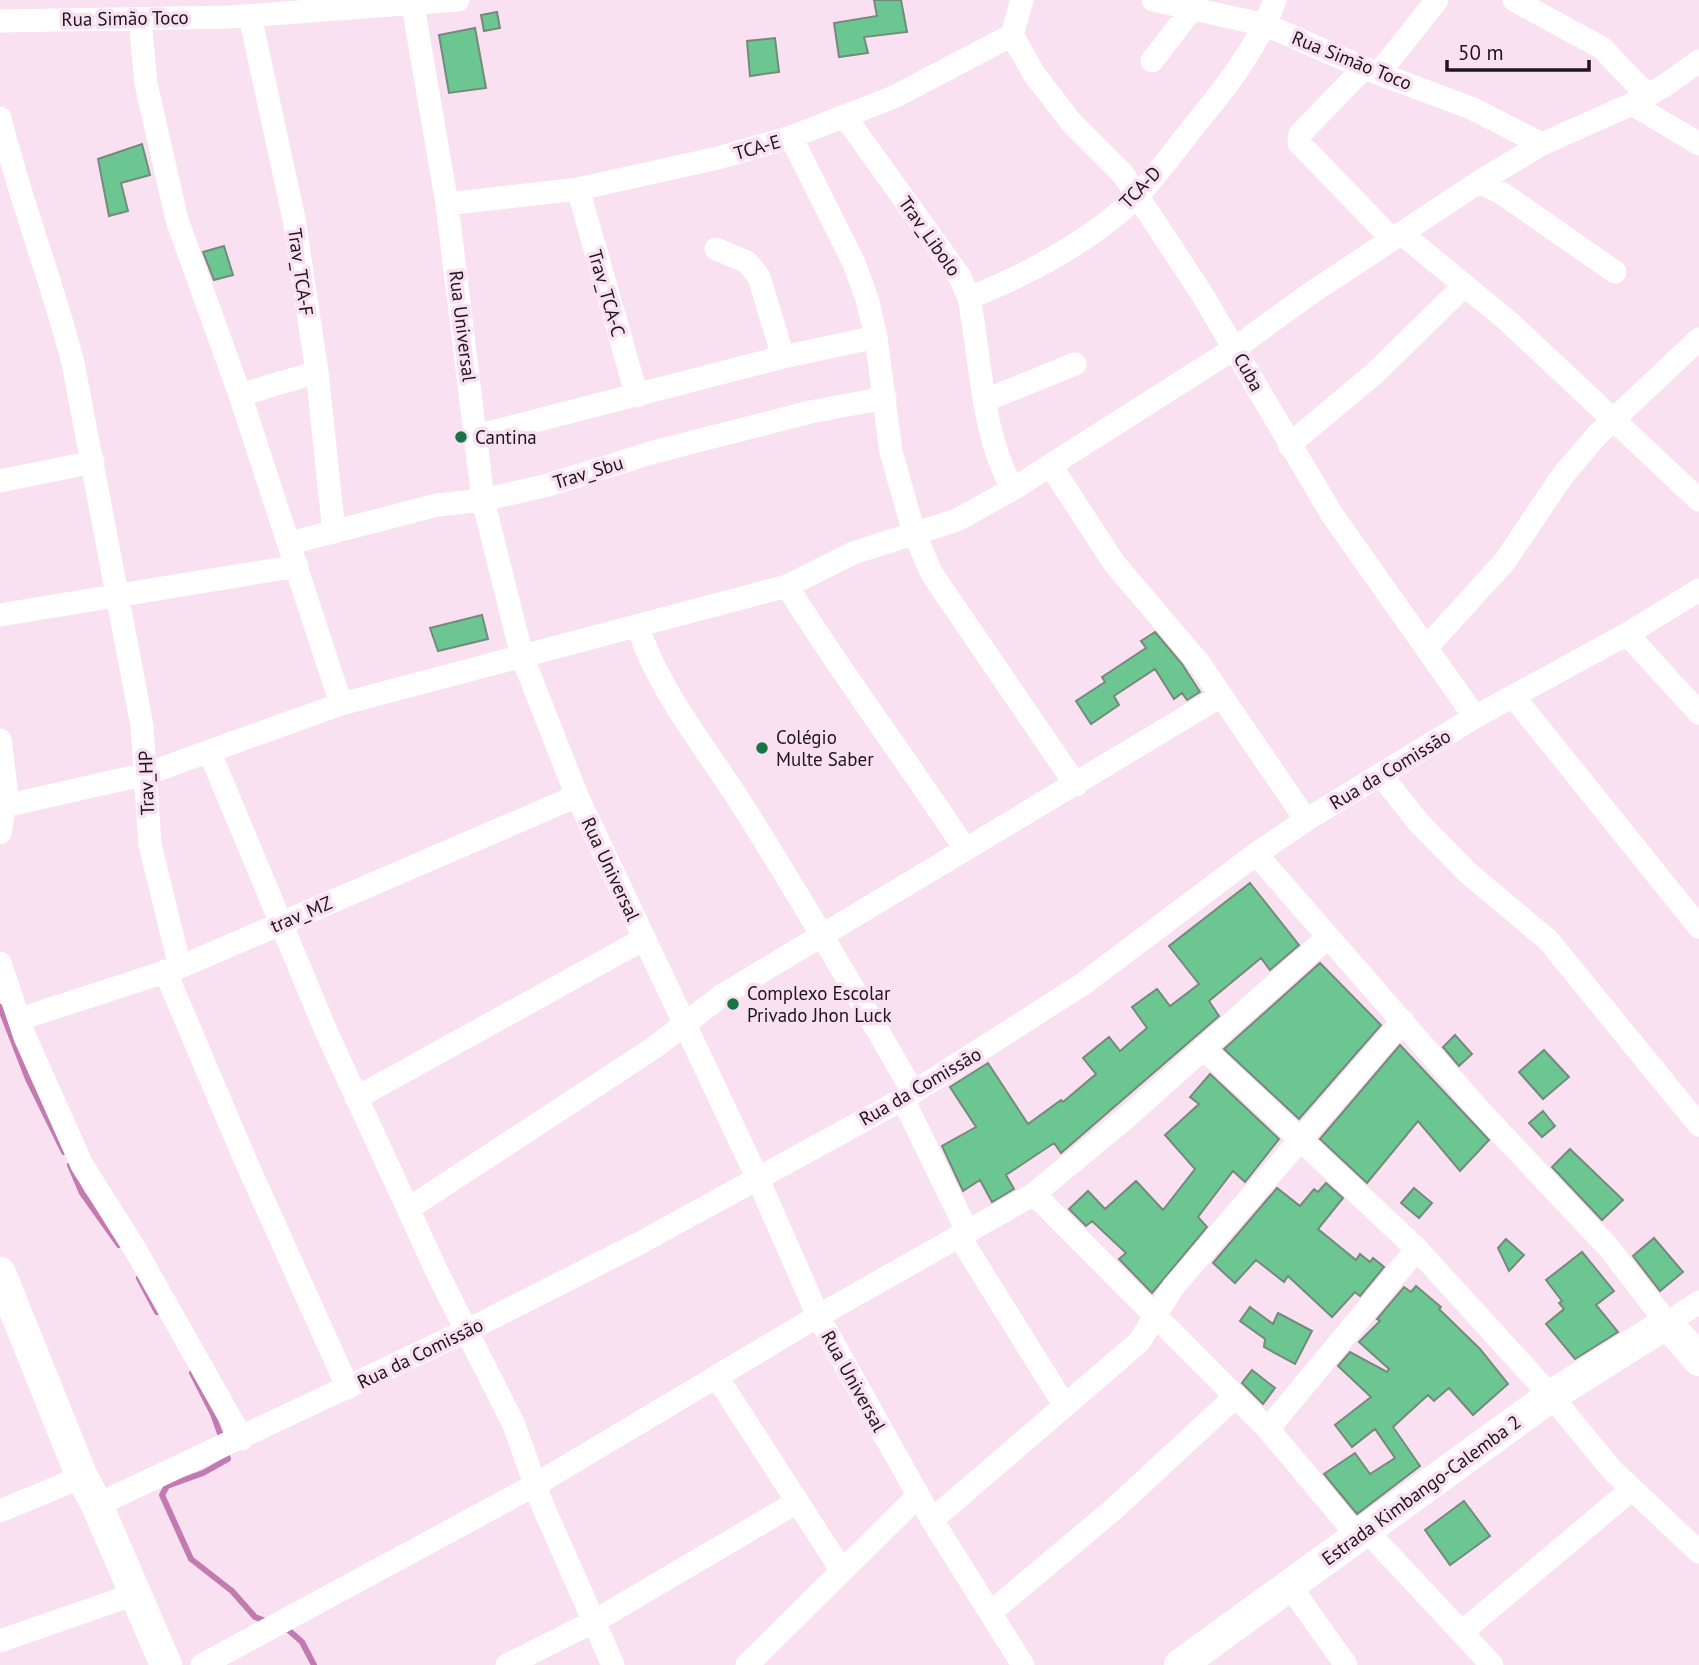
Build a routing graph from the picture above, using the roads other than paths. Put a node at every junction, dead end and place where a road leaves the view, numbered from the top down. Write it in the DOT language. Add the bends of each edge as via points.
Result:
graph roads {
  1 [pos="458,0"];
  2 [pos="1022,0"];
  3 [pos="1157,0"];
  4 [pos="1275,0"];
  5 [pos="1437,0"];
  6 [pos="1514,0"];
  7 [pos="413,2"];
  8 [pos="1192,9"];
  9 [pos="236,11"];
  10 [pos="140,19"];
  11 [pos="0,21"];
  12 [pos="1266,24"];
  13 [pos="1012,35"];
  14 [pos="1152,61"];
  15 [pos="1699,61"];
  16 [pos="1371,70"];
  17 [pos="1640,100"];
  18 [pos="0,118"];
  19 [pos="846,118"];
  20 [pos="791,137"];
  21 [pos="1542,144"];
  22 [pos="1699,144"];
  23 [pos="1479,182"];
  24 [pos="578,189"];
  25 [pos="1136,197"];
  26 [pos="447,204"];
  27 [pos="1396,236"];
  28 [pos="716,249"];
  29 [pos="1615,272"];
  30 [pos="1465,285"];
  31 [pos="968,298"];
  32 [pos="876,337"];
  33 [pos="1699,339"];
  34 [pos="1235,348"];
  35 [pos="783,357"];
  36 [pos="1075,364"];
  37 [pos="317,372"];
  38 [pos="240,395"];
  39 [pos="636,396"];
  40 [pos="885,398"];
  41 [pos="986,400"];
  42 [pos="1616,419"];
  43 [pos="477,436"];
  44 [pos="1289,445"];
  45 [pos="93,462"];
  46 [pos="1051,466"];
  47 [pos="0,481"];
  48 [pos="1013,489"];
  49 [pos="483,500"];
  50 [pos="1699,500"];
  51 [pos="334,532"];
  52 [pos="914,533"];
  53 [pos="290,543"];
  54 [pos="297,566"];
  55 [pos="787,586"];
  56 [pos="1698,591"];
  57 [pos="117,598"];
  58 [pos="0,615"];
  59 [pos="638,627"];
  60 [pos="1627,634"];
  61 [pos="1426,648"];
  62 [pos="522,656"];
  63 [pos="1221,696"];
  64 [pos="1513,696"];
  65 [pos="341,704"];
  66 [pos="1699,713"];
  67 [pos="1475,717"];
  68 [pos="0,740"];
  69 [pos="210,753"];
  70 [pos="146,774"];
  71 [pos="1381,775"];
  72 [pos="1076,785"];
  73 [pos="577,796"];
  74 [pos="2,806"];
  75 [pos="1306,820"];
  76 [pos="0,833"];
  77 [pos="965,849"];
  78 [pos="1256,854"];
  79 [pos="280,923"];
  80 [pos="1699,927"];
  81 [pos="823,935"];
  82 [pos="1327,938"];
  83 [pos="644,939"];
  84 [pos="0,963"];
  85 [pos="173,969"];
  86 [pos="5,995"];
  87 [pos="20,1019"];
  88 [pos="1403,1021"];
  89 [pos="684,1022"];
  90 [pos="1203,1048"];
  91 [pos="908,1095"];
  92 [pos="356,1098"];
  93 [pos="1699,1125"];
  94 [pos="1298,1141"];
  95 [pos="757,1177"];
  96 [pos="1034,1194"];
  97 [pos="408,1209"];
  98 [pos="963,1233"];
  99 [pos="1417,1249"];
  100 [pos="0,1273"];
  101 [pos="1699,1302"];
  102 [pos="818,1316"];
  103 [pos="1153,1316"];
  104 [pos="1667,1323"];
  105 [pos="466,1331"];
  106 [pos="1699,1360"];
  107 [pos="717,1377"];
  108 [pos="348,1388"];
  109 [pos="1236,1396"];
  110 [pos="1551,1396"];
  111 [pos="1065,1406"];
  112 [pos="1268,1429"];
  113 [pos="242,1438"];
  114 [pos="82,1477"];
  115 [pos="535,1485"];
  116 [pos="1632,1489"];
  117 [pos="918,1496"];
  118 [pos="797,1502"];
  119 [pos="97,1505"];
  120 [pos="0,1511"];
  121 [pos="932,1520"];
  122 [pos="1362,1533"];
  123 [pos="1699,1552"];
  124 [pos="842,1571"];
  125 [pos="1289,1585"];
  126 [pos="135,1594"];
  127 [pos="991,1612"];
  128 [pos="593,1622"];
  129 [pos="1462,1632"];
  130 [pos="0,1641"];
  131 [pos="1014,1662"];
  132 [pos="166,1665"];
  133 [pos="202,1665"];
  134 [pos="507,1665"];
  135 [pos="613,1665"];
  136 [pos="747,1665"];
  137 [pos="1180,1665"];
  138 [pos="1346,1665"];
  139 [pos="1492,1665"];
  1 -- 7 [label="street, Rua Simão Toco"];
  2 -- 13 [label="street"];
  3 -- 8 [label="street, Rua Simão Toco"];
  4 -- 12 [label="street, TCA-D"];
  5 -- 16 [label="street"];
  6 -- 17 [label="street" via="1602,48"];
  7 -- 9 [label="street, Rua Simão Toco"];
  7 -- 26 [label="street, Rua Universal"];
  8 -- 12 [label="street, Rua Simão Toco"];
  8 -- 14 [label="street"];
  9 -- 10 [label="street, Rua Simão Toco"];
  9 -- 37 [label="street, Trav_TCA-F" via="286,171"];
  10 -- 11 [label="street, Rua Simão Toco"];
  10 -- 38 [label="street" via="146,84 166,182"];
  12 -- 16 [label="street, Rua Simão Toco"];
  12 -- 25 [label="street, TCA-D" via="1225,89"];
  13 -- 19 [label="street, TCA-E"];
  13 -- 25 [label="street, Cuba" via="1034,74 1071,122 1122,174"];
  15 -- 17 [label="street"];
  16 -- 21 [label="street, Rua Simão Toco" via="1471,108"];
  16 -- 27 [label="street" via="1300,134 1299,143"];
  17 -- 21 [label="street"];
  17 -- 22 [label="street"];
  18 -- 45 [label="street, Trav_HP" via="61,313"];
  19 -- 20 [label="street, TCA-E"];
  19 -- 31 [label="street, Trav_Libolo" via="942,250"];
  20 -- 24 [label="street, TCA-E"];
  20 -- 32 [label="street" via="855,263"];
  21 -- 23 [label="street"];
  23 -- 27 [label="street"];
  23 -- 29 [label="street"];
  24 -- 26 [label="street, TCA-E"];
  24 -- 39 [label="street, Trav_TCA-C"];
  25 -- 31 [label="street, TCA-D" via="1052,259"];
  25 -- 34 [label="street, Cuba"];
  26 -- 43 [label="street, Rua Universal"];
  27 -- 30 [label="street"];
  27 -- 34 [label="street"];
  28 -- 35 [label="street" via="747,262 760,277"];
  30 -- 42 [label="street"];
  30 -- 44 [label="street" via="1375,373"];
  31 -- 41 [label="street, Trav_Libolo"];
  32 -- 35 [label="street"];
  32 -- 40 [label="street"];
  33 -- 42 [label="street"];
  34 -- 44 [label="street, Cuba"];
  34 -- 46 [label="street"];
  35 -- 39 [label="street"];
  36 -- 41 [label="street"];
  37 -- 38 [label="street"];
  37 -- 51 [label="street, Trav_TCA-F"];
  38 -- 53 [label="street"];
  39 -- 43 [label="street"];
  40 -- 49 [label="street, Trav_Sbu" via="810,412"];
  40 -- 52 [label="street" via="891,452"];
  41 -- 48 [label="street, Trav_Libolo"];
  42 -- 50 [label="street"];
  42 -- 61 [label="street" via="1563,475 1506,561"];
  43 -- 49 [label="street, Rua Universal"];
  44 -- 61 [label="street, Cuba"];
  45 -- 47 [label="street"];
  45 -- 57 [label="street, Trav_HP"];
  46 -- 48 [label="street"];
  46 -- 63 [label="street" via="1114,563 1199,663"];
  48 -- 52 [label="street" via="957,520"];
  49 -- 51 [label="street, Trav_Sbu" via="437,505"];
  49 -- 62 [label="street, Rua Universal"];
  51 -- 53 [label="street, Trav_Sbu"];
  52 -- 55 [label="street" via="853,553"];
  52 -- 72 [label="street" via="932,574"];
  53 -- 54 [label="street"];
  54 -- 57 [label="street"];
  54 -- 65 [label="street"];
  55 -- 59 [label="street"];
  55 -- 77 [label="street"];
  56 -- 60 [label="street, Rua da Comissão"];
  57 -- 58 [label="street"];
  57 -- 70 [label="street, Trav_HP" via="142,726"];
  59 -- 62 [label="street"];
  59 -- 81 [label="street" via="671,698"];
  60 -- 64 [label="street, Rua da Comissão"];
  60 -- 66 [label="street"];
  61 -- 67 [label="street, Cuba"];
  62 -- 65 [label="street"];
  62 -- 73 [label="street, Rua Universal"];
  63 -- 72 [label="street"];
  63 -- 75 [label="street"];
  64 -- 67 [label="street, Rua da Comissão"];
  64 -- 80 [label="street"];
  65 -- 69 [label="street"];
  67 -- 71 [label="street, Rua da Comissão"];
  68 -- 74 [label="street" via="7,795"];
  69 -- 70 [label="street"];
  69 -- 79 [label="street"];
  70 -- 74 [label="street"];
  70 -- 85 [label="street, Trav_HP" via="150,845"];
  71 -- 75 [label="street, Rua da Comissão"];
  71 -- 93 [label="street" via="1468,873 1548,940"];
  72 -- 77 [label="street"];
  73 -- 79 [label="street, trav_MZ"];
  73 -- 83 [label="street, Rua Universal"];
  74 -- 76 [label="street" via="5,818"];
  75 -- 78 [label="street, Rua da Comissão"];
  77 -- 81 [label="street"];
  78 -- 82 [label="street"];
  78 -- 91 [label="street, Rua da Comissão" via="1083,984"];
  79 -- 85 [label="street, trav_MZ"];
  79 -- 92 [label="street"];
  81 -- 89 [label="street"];
  81 -- 91 [label="street"];
  82 -- 88 [label="street"];
  82 -- 90 [label="street"];
  83 -- 89 [label="street, Rua Universal"];
  83 -- 92 [label="street"];
  84 -- 86 [label="street"];
  85 -- 87 [label="street, trav_MZ"];
  85 -- 108 [label="street, Trav_HP" via="247,1164"];
  86 -- 87 [label="street"];
  87 -- 113 [label="street" via="82,1165"];
  88 -- 94 [label="street"];
  88 -- 104 [label="street" via="1609,1248"];
  89 -- 95 [label="street, Rua Universal"];
  89 -- 97 [label="street" via="655,1047"];
  90 -- 94 [label="street"];
  90 -- 96 [label="street"];
  91 -- 95 [label="street, Rua da Comissão"];
  91 -- 98 [label="street"];
  92 -- 97 [label="street"];
  94 -- 99 [label="street"];
  94 -- 103 [label="street"];
  95 -- 102 [label="street, Rua Universal"];
  95 -- 105 [label="street, Rua da Comissão" via="638,1244"];
  96 -- 98 [label="street"];
  96 -- 103 [label="street"];
  97 -- 105 [label="street"];
  98 -- 102 [label="street"];
  98 -- 111 [label="street"];
  99 -- 110 [label="street"];
  99 -- 112 [label="street"];
  100 -- 114 [label="main road"];
  101 -- 104 [label="street, Estrada Kimbango-Calemba 2"];
  102 -- 107 [label="street"];
  102 -- 117 [label="street, Rua Universal"];
  103 -- 109 [label="street"];
  103 -- 111 [label="street" via="1139,1342"];
  104 -- 106 [label="main road"];
  104 -- 110 [label="main road, Estrada Kimbango-Calemba 2"];
  105 -- 108 [label="street, Rua da Comissão"];
  105 -- 115 [label="street" via="514,1425"];
  107 -- 115 [label="street"];
  107 -- 118 [label="street"];
  108 -- 113 [label="street, Rua da Comissão"];
  109 -- 112 [label="street"];
  109 -- 127 [label="street" via="1114,1509"];
  110 -- 116 [label="street"];
  110 -- 122 [label="main road, Estrada Kimbango-Calemba 2"];
  111 -- 121 [label="street"];
  112 -- 122 [label="street"];
  113 -- 119 [label="street, Rua da Comissão"];
  114 -- 119 [label="main road"];
  114 -- 120 [label="street"];
  115 -- 128 [label="street"];
  115 -- 133 [label="street"];
  116 -- 123 [label="street"];
  116 -- 129 [label="street"];
  117 -- 121 [label="street, Rua Universal"];
  117 -- 124 [label="street"];
  118 -- 124 [label="street"];
  118 -- 128 [label="street"];
  119 -- 126 [label="main road"];
  121 -- 127 [label="street, Rua Universal"];
  122 -- 125 [label="main road, Estrada Kimbango-Calemba 2"];
  122 -- 129 [label="street"];
  124 -- 136 [label="street"];
  125 -- 137 [label="main road, Estrada Kimbango-Calemba 2"];
  125 -- 138 [label="street"];
  126 -- 130 [label="street"];
  126 -- 132 [label="main road"];
  127 -- 131 [label="street, Rua Universal"];
  128 -- 134 [label="street"];
  128 -- 135 [label="street"];
  129 -- 139 [label="street"];
}
